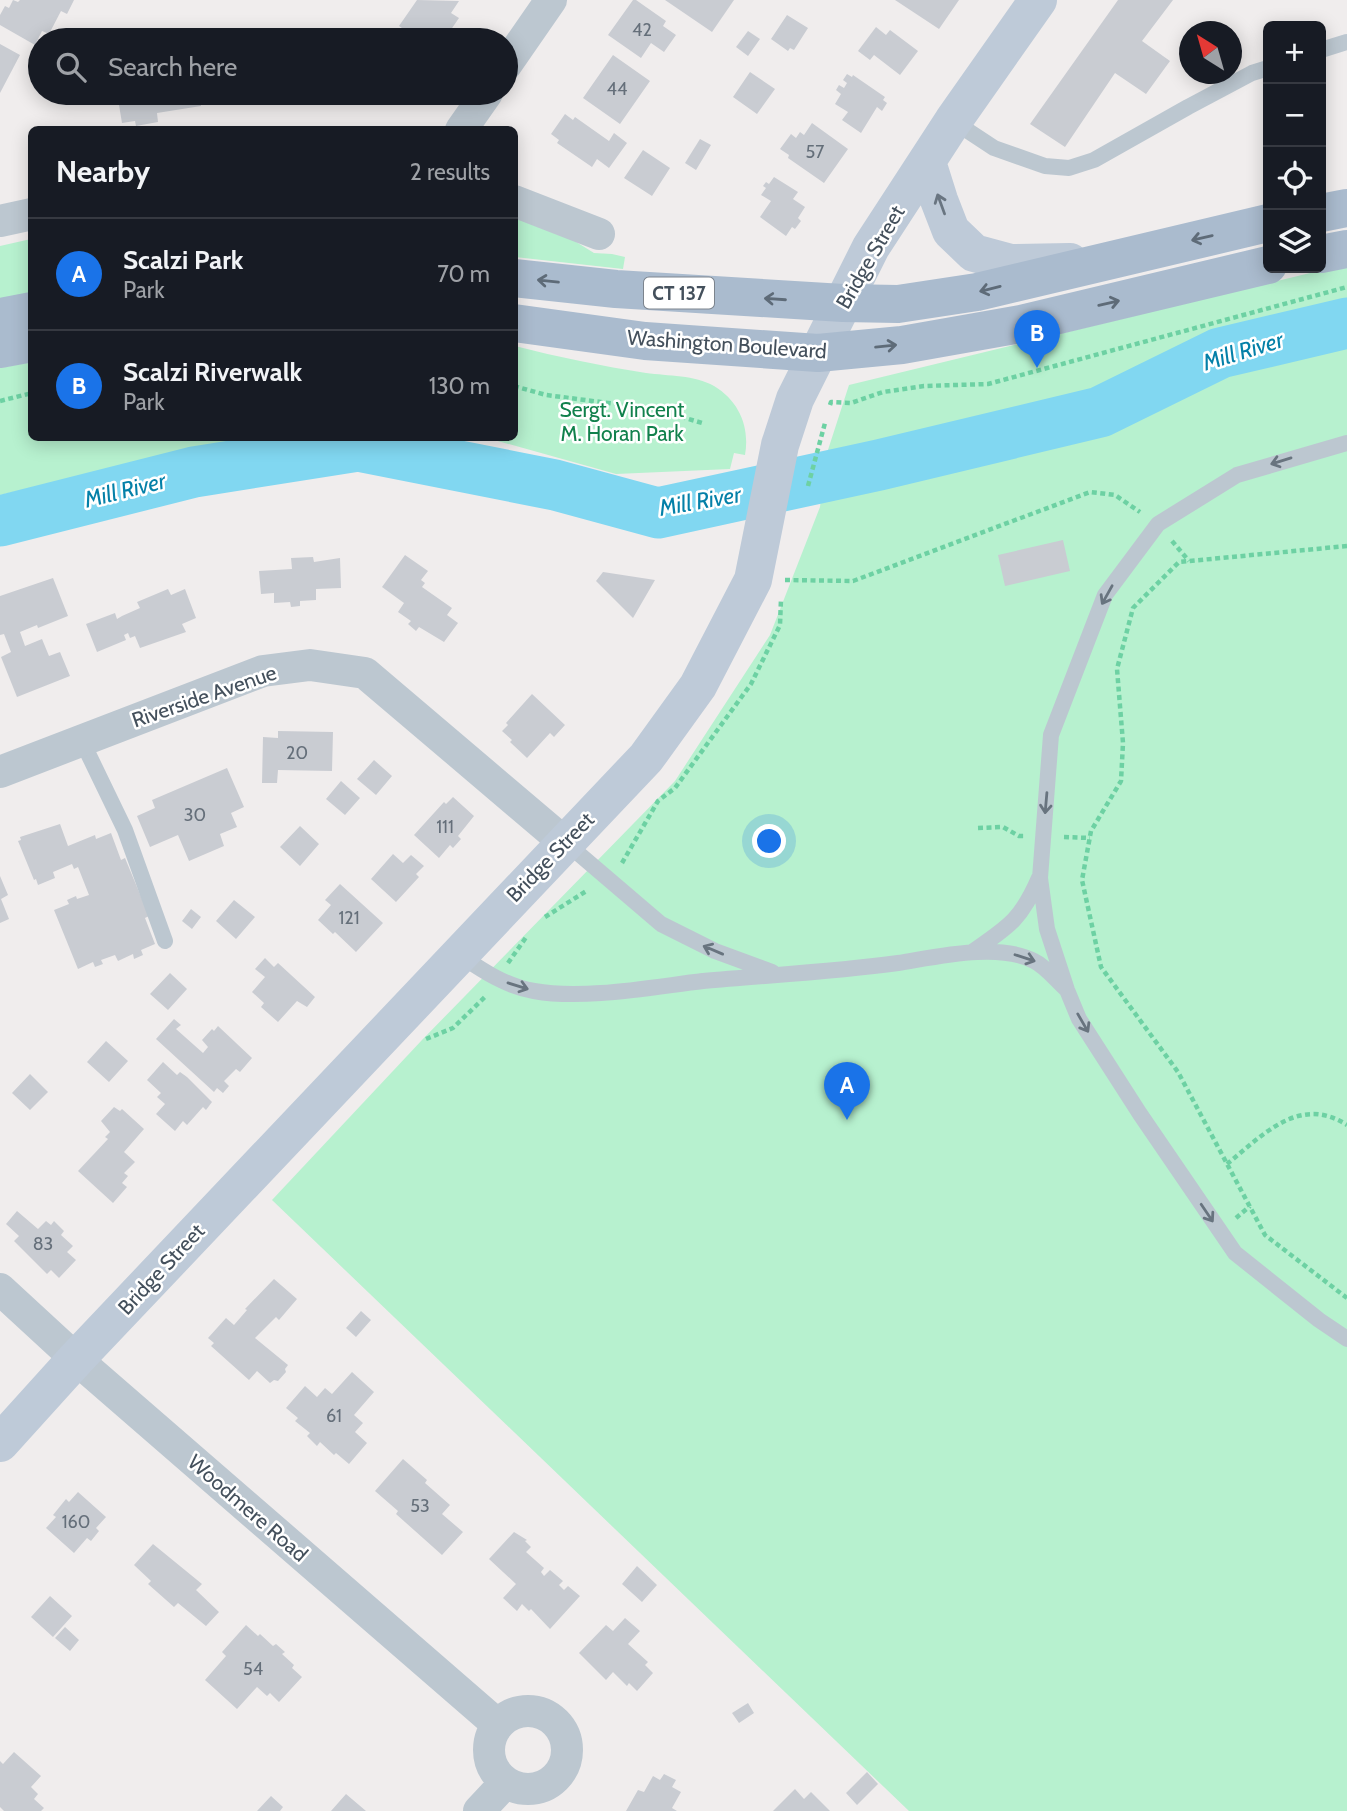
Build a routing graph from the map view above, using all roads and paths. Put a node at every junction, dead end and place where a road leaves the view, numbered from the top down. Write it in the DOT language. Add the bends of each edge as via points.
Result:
graph roads {
  1 [pos="551,0"];
  2 [pos="1038,0"];
  3 [pos="1347,42"];
  4 [pos="518,48"];
  5 [pos="1326,48"];
  6 [pos="1263,70"];
  7 [pos="478,105"];
  8 [pos="953,121"];
  9 [pos="464,126"];
  10 [pos="927,162"];
  11 [pos="518,203"];
  12 [pos="1347,208"];
  13 [pos="1326,212"];
  14 [pos="28,215"];
  15 [pos="0,221"];
  16 [pos="1263,224"];
  17 [pos="598,234"];
  18 [pos="1347,249"];
  19 [pos="1326,253"];
  20 [pos="1104,261"];
  21 [pos="1263,266"];
  22 [pos="518,278"];
  23 [pos="1347,287"];
  24 [pos="843,303"];
  25 [pos="28,312"];
  26 [pos="0,317"];
  27 [pos="518,324"];
  28 [pos="28,344"];
  29 [pos="0,349"];
  30 [pos="818,353"];
  31 [pos="518,387"];
  32 [pos="28,394"];
  33 [pos="0,401"];
  34 [pos="831,402"];
  35 [pos="702,423"];
  36 [pos="1347,443"];
  37 [pos="1158,524"];
  38 [pos="1347,546"];
  39 [pos="1189,561"];
  40 [pos="753,580"];
  41 [pos="82,741"];
  42 [pos="0,772"];
  43 [pos="564,842"];
  44 [pos="1040,878"];
  45 [pos="165,941"];
  46 [pos="972,952"];
  47 [pos="458,954"];
  48 [pos="777,974"];
  49 [pos="1067,990"];
  50 [pos="1347,1125"];
  51 [pos="1227,1164"];
  52 [pos="0,1289"];
  53 [pos="1347,1298"];
  54 [pos="1347,1339"];
  55 [pos="76,1359"];
  56 [pos="0,1443"];
  57 [pos="498,1725"];
  58 [pos="506,1782"];
  59 [pos="479,1811"];
  1 -- 4 [label="street"];
  2 -- 8 [label="main road, Bridge Street"];
  3 -- 5 [label="lane"];
  6 -- 8 [label="lane" via="1094,160 1069,168 1045,166 994,148"];
  7 -- 9 [label="street"];
  8 -- 10 [label="main road, Bridge Street"];
  20 -- 10 [label="main road, one-way" via="1011,263 974,253 951,231"];
  10 -- 24 [label="main road, Bridge Street" via="871,247"];
  11 -- 17 [label="street"];
  12 -- 13 [label="main road"];
  14 -- 15 [label="street"];
  16 -- 20 [label="main road, CT 137, one-way"];
  18 -- 19 [label="main road"];
  20 -- 24 [label="main road, CT 137, one-way" via="977,292 898,304"];
  30 -- 21 [label="main road, Washington Boulevard, one-way" via="902,345 1021,324"];
  24 -- 22 [label="main road, CT 137, one-way"];
  23 -- 34 [label="path" via="988,384 924,386 851,403"];
  24 -- 30 [label="main road, Bridge Street"];
  25 -- 26 [label="main road"];
  27 -- 30 [label="main road, Washington Boulevard" via="645,341"];
  28 -- 29 [label="main road"];
  30 -- 40 [label="main road, Bridge Street" via="794,399 780,445"];
  31 -- 35 [label="path" via="655,409"];
  32 -- 33 [label="path"];
  36 -- 37 [label="lane, one-way" via="1237,475"];
  37 -- 39 [label="path"];
  37 -- 40 [label="path" via="1115,495 1090,492 853,581"];
  37 -- 44 [label="lane, one-way" via="1105,595 1051,735"];
  38 -- 39 [label="path"];
  39 -- 51 [label="path" via="1179,562 1133,608 1117,669 1121,781 1091,831 1082,880 1101,967 1178,1072"];
  40 -- 43 [label="main road, Bridge Street" via="698,686 646,758"];
  41 -- 42 [label="street, Riverside Avenue"];
  41 -- 43 [label="street, Riverside Avenue" via="263,671 310,665 365,673"];
  41 -- 45 [label="lane" via="125,830"];
  43 -- 47 [label="main road, Bridge Street"];
  48 -- 43 [label="lane, one-way" via="661,924"];
  44 -- 46 [label="lane" via="1013,923"];
  44 -- 49 [label="lane" via="1047,929"];
  46 -- 48 [label="lane" via="848,970"];
  46 -- 49 [label="lane, one-way" via="1006,953 1034,961"];
  47 -- 48 [label="lane, one-way" via="500,980 550,993"];
  47 -- 55 [label="main road, Bridge Street"];
  49 -- 54 [label="lane, one-way" via="1079,1018 1140,1114 1235,1253"];
  50 -- 51 [label="path" via="1311,1112 1277,1124"];
  51 -- 53 [label="path" via="1265,1235"];
  52 -- 55 [label="street, Woodmere Road"];
  55 -- 56 [label="main road, Bridge Street"];
  55 -- 57 [label="street, Woodmere Road"];
  57 -- 58 [label="street" via="490,1740 489,1756"];
  57 -- 58 [label="street" via="512,1715 537,1712 558,1726 566,1741 566,1758 554,1780 530,1789"];
  58 -- 59 [label="street"];
}
